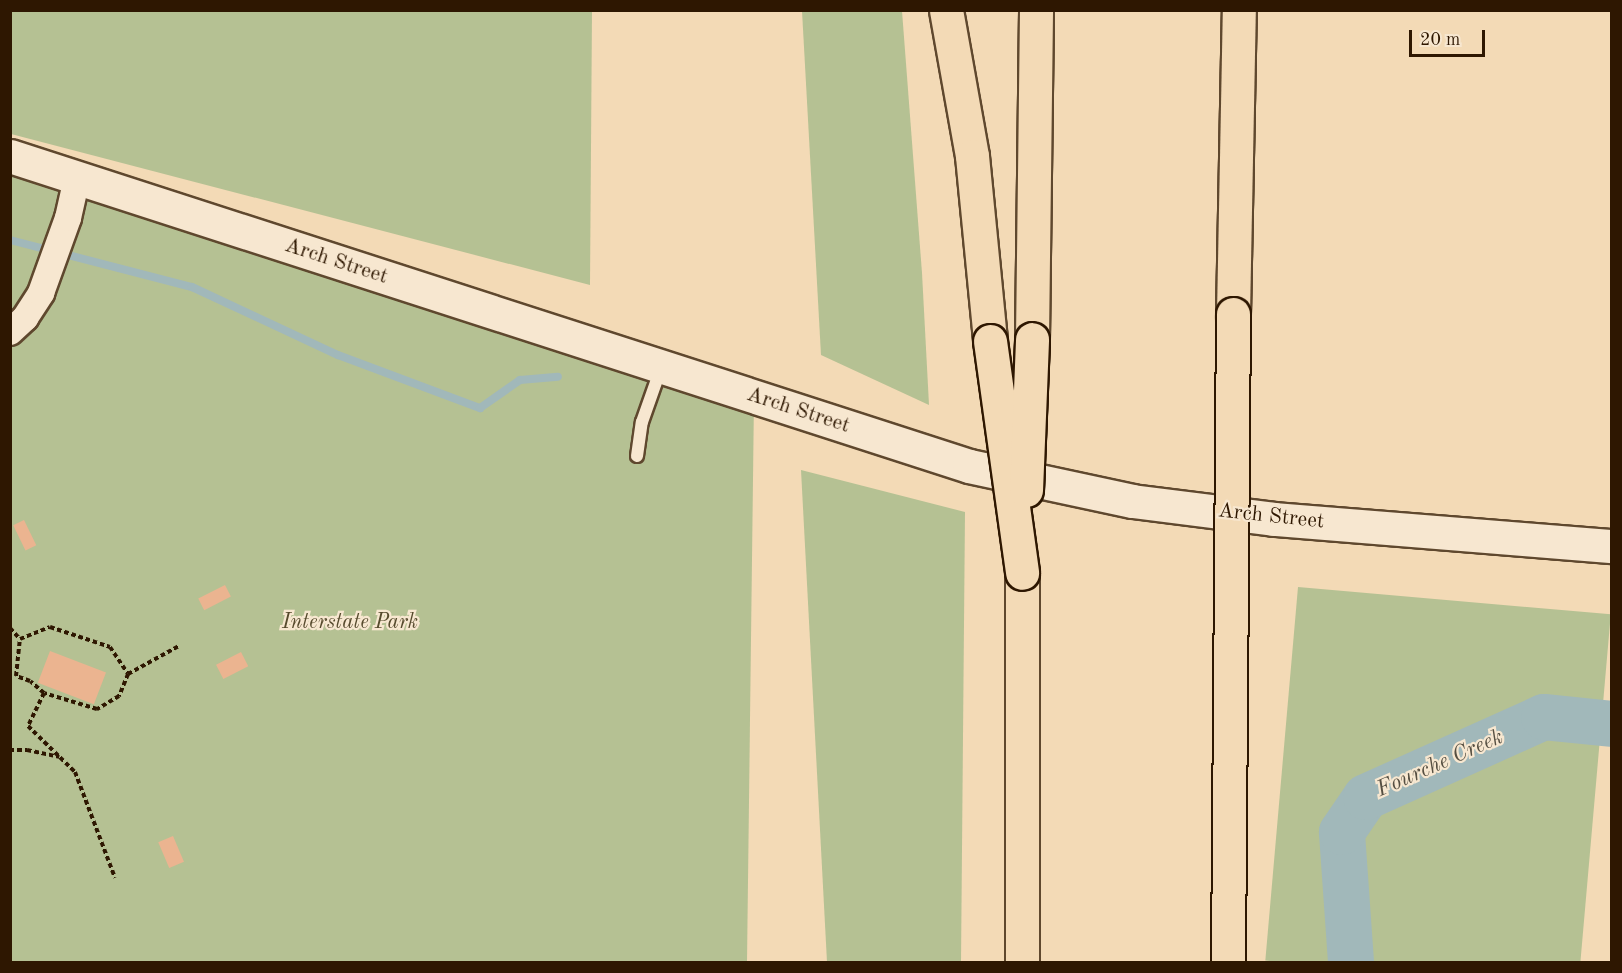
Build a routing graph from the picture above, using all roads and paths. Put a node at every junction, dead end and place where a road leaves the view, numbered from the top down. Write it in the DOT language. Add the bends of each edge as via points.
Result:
graph roads {
  1 [pos="946,10"];
  2 [pos="1036,10"];
  3 [pos="1239,10"];
  4 [pos="10,156"];
  5 [pos="78,178"];
  6 [pos="10,332"];
  7 [pos="662,367"];
  8 [pos="637,456"];
  9 [pos="1611,546"];
  10 [pos="1022,573"];
  11 [pos="10,628"];
  12 [pos="20,639"];
  13 [pos="179,646"];
  14 [pos="10,672"];
  15 [pos="128,674"];
  16 [pos="16,676"];
  17 [pos="44,693"];
  18 [pos="10,750"];
  19 [pos="60,757"];
  20 [pos="115,878"];
  21 [pos="1022,963"];
  22 [pos="1228,963"];
  1 -- 10 [label="highway, bridge" via="972,156 990,341"];
  2 -- 10 [label="highway, bridge" via="1032,339"];
  3 -- 22 [label="highway, bridge"];
  4 -- 5 [label="main road, Arch Street"];
  5 -- 6 [label="street" via="41,293 25,318"];
  5 -- 7 [label="main road, Arch Street"];
  7 -- 8 [label="lane" via="642,422"];
  7 -- 9 [label="main road, Arch Street" via="969,466 1132,501 1274,519"];
  10 -- 21 [label="highway"];
  11 -- 12 [label="path"];
  12 -- 15 [label="path" via="50,627 110,647"];
  12 -- 16 [label="path"];
  13 -- 15 [label="path"];
  14 -- 16 [label="path"];
  15 -- 17 [label="path" via="119,696 97,709"];
  16 -- 17 [label="path"];
  17 -- 19 [label="path" via="28,726"];
  18 -- 19 [label="path"];
  19 -- 20 [label="path" via="75,772"];
}
